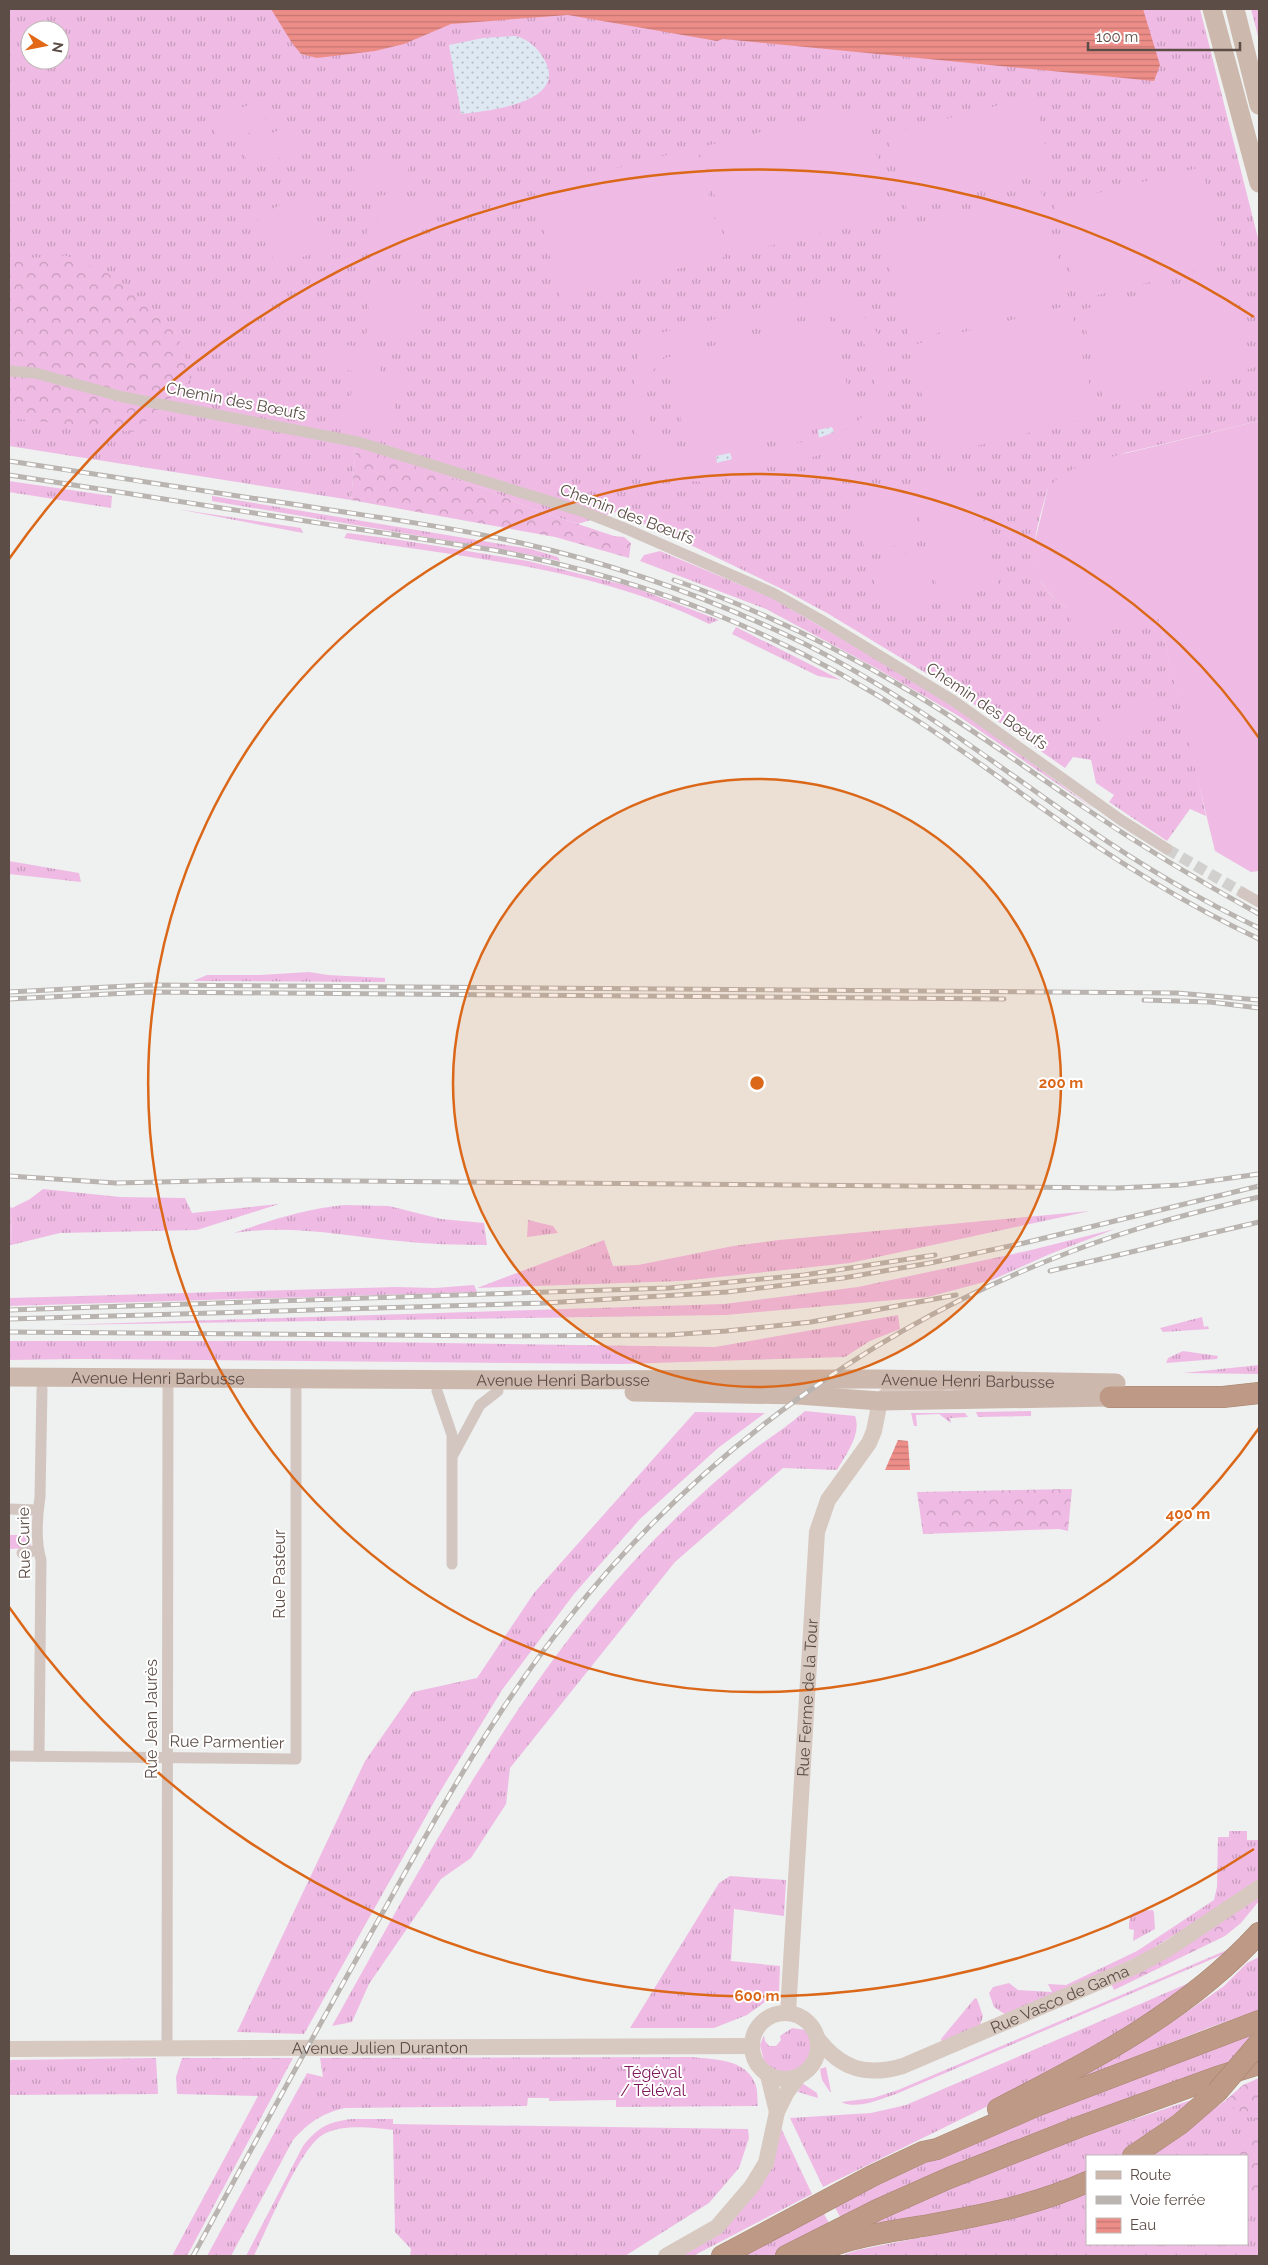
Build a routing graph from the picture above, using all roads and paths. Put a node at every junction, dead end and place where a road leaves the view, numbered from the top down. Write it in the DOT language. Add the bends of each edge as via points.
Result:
graph roads {
  1 [pos="1212,9"];
  2 [pos="1235,9"];
  3 [pos="1259,105"];
  4 [pos="1259,182"];
  5 [pos="9,371"];
  6 [pos="1167,850"];
  7 [pos="1243,893"];
  8 [pos="1259,902"];
  9 [pos="9,1377"];
  10 [pos="945,1381"];
  11 [pos="1259,1383"];
  12 [pos="9,1389"];
  13 [pos="42,1389"];
  14 [pos="168,1389"];
  15 [pos="296,1389"];
  16 [pos="1113,1390"];
  17 [pos="437,1391"];
  18 [pos="498,1391"];
  19 [pos="1259,1393"];
  20 [pos="1223,1397"];
  21 [pos="880,1401"];
  22 [pos="1259,1404"];
  23 [pos="453,1455"];
  24 [pos="9,1509"];
  25 [pos="38,1510"];
  26 [pos="38,1550"];
  27 [pos="22,1553"];
  28 [pos="452,1564"];
  29 [pos="9,1756"];
  30 [pos="39,1756"];
  31 [pos="167,1757"];
  32 [pos="296,1758"];
  33 [pos="1259,1888"];
  34 [pos="1259,1932"];
  35 [pos="788,2012"];
  36 [pos="1259,2021"];
  37 [pos="817,2038"];
  38 [pos="1259,2043"];
  39 [pos="752,2046"];
  40 [pos="9,2049"];
  41 [pos="167,2049"];
  42 [pos="1259,2064"];
  43 [pos="812,2065"];
  44 [pos="845,2065"];
  45 [pos="768,2075"];
  46 [pos="798,2077"];
  47 [pos="777,2112"];
  48 [pos="923,2152"];
  49 [pos="1135,2155"];
  50 [pos="1086,2182"];
  51 [pos="666,2256"];
  52 [pos="722,2256"];
  53 [pos="786,2256"];
  54 [pos="807,2256"];
  1 -- 4 [label="main road"];
  2 -- 3 [label="main road"];
  5 -- 6 [label="street, Chemin des Bœufs" via="41,374 123,397 358,442 581,511 622,527 773,593 821,620 946,695"];
  7 -- 8 [label="street"];
  9 -- 10 [label="main road, Avenue Henri Barbusse"];
  10 -- 16 [label="main road, Avenue Henri Barbusse"];
  10 -- 21 [label="street" via="920,1391 891,1391"];
  11 -- 16 [label="highway"];
  12 -- 13 [label="main road, Avenue Henri Barbusse"];
  13 -- 14 [label="main road, Avenue Henri Barbusse"];
  13 -- 25 [label="street, Rue Curie"];
  14 -- 15 [label="main road, Avenue Henri Barbusse"];
  14 -- 31 [label="street, Rue Jean Jaurès"];
  15 -- 17 [label="main road, Avenue Henri Barbusse"];
  15 -- 32 [label="street, Rue Pasteur"];
  16 -- 20 [label="highway"];
  16 -- 21 [label="main road, Avenue Henri Barbusse"];
  17 -- 18 [label="main road, Avenue Henri Barbusse"];
  17 -- 23 [label="street" via="452,1435"];
  18 -- 21 [label="main road, Avenue Henri Barbusse" via="798,1394"];
  18 -- 23 [label="street" via="480,1405"];
  19 -- 20 [label="highway"];
  20 -- 22 [label="highway"];
  21 -- 35 [label="street, Rue Ferme de la Tour" via="869,1443 828,1500 817,1532"];
  23 -- 28 [label="street"];
  24 -- 25 [label="street"];
  25 -- 26 [label="street, Rue Curie"];
  26 -- 27 [label="street"];
  26 -- 30 [label="street, Rue Curie" via="41,1560"];
  29 -- 30 [label="street, Rue Parmentier"];
  30 -- 31 [label="street, Rue Parmentier"];
  31 -- 32 [label="street, Rue Parmentier"];
  31 -- 41 [label="street, Rue Jean Jaurès"];
  33 -- 44 [label="street, Rue Vasco de Gama" via="1166,1950 1134,1967 952,2046 891,2069 872,2071"];
  34 -- 48 [label="highway" via="1239,1956 1197,1992 1138,2033 932,2142"];
  35 -- 37 [label="street" via="806,2020"];
  35 -- 39 [label="street" via="775,2014 762,2022 755,2030"];
  36 -- 48 [label="highway"];
  37 -- 43 [label="street" via="818,2050"];
  37 -- 44 [label="street, Rue Vasco de Gama"];
  38 -- 49 [label="highway, bridge" via="1217,2092 1180,2124"];
  39 -- 41 [label="street, Avenue Julien Duranton"];
  39 -- 45 [label="street" via="756,2062"];
  40 -- 41 [label="street, Avenue Julien Duranton"];
  42 -- 53 [label="highway" via="1079,2127 949,2178"];
  43 -- 44 [label="street, Rue Vasco de Gama"];
  43 -- 46 [label="street"];
  45 -- 46 [label="street" via="783,2080"];
  45 -- 47 [label="street"];
  46 -- 47 [label="street"];
  47 -- 51 [label="street" via="766,2163 752,2186 717,2227"];
  48 -- 52 [label="highway"];
  50 -- 54 [label="highway" via="1041,2201 842,2243"];
}
